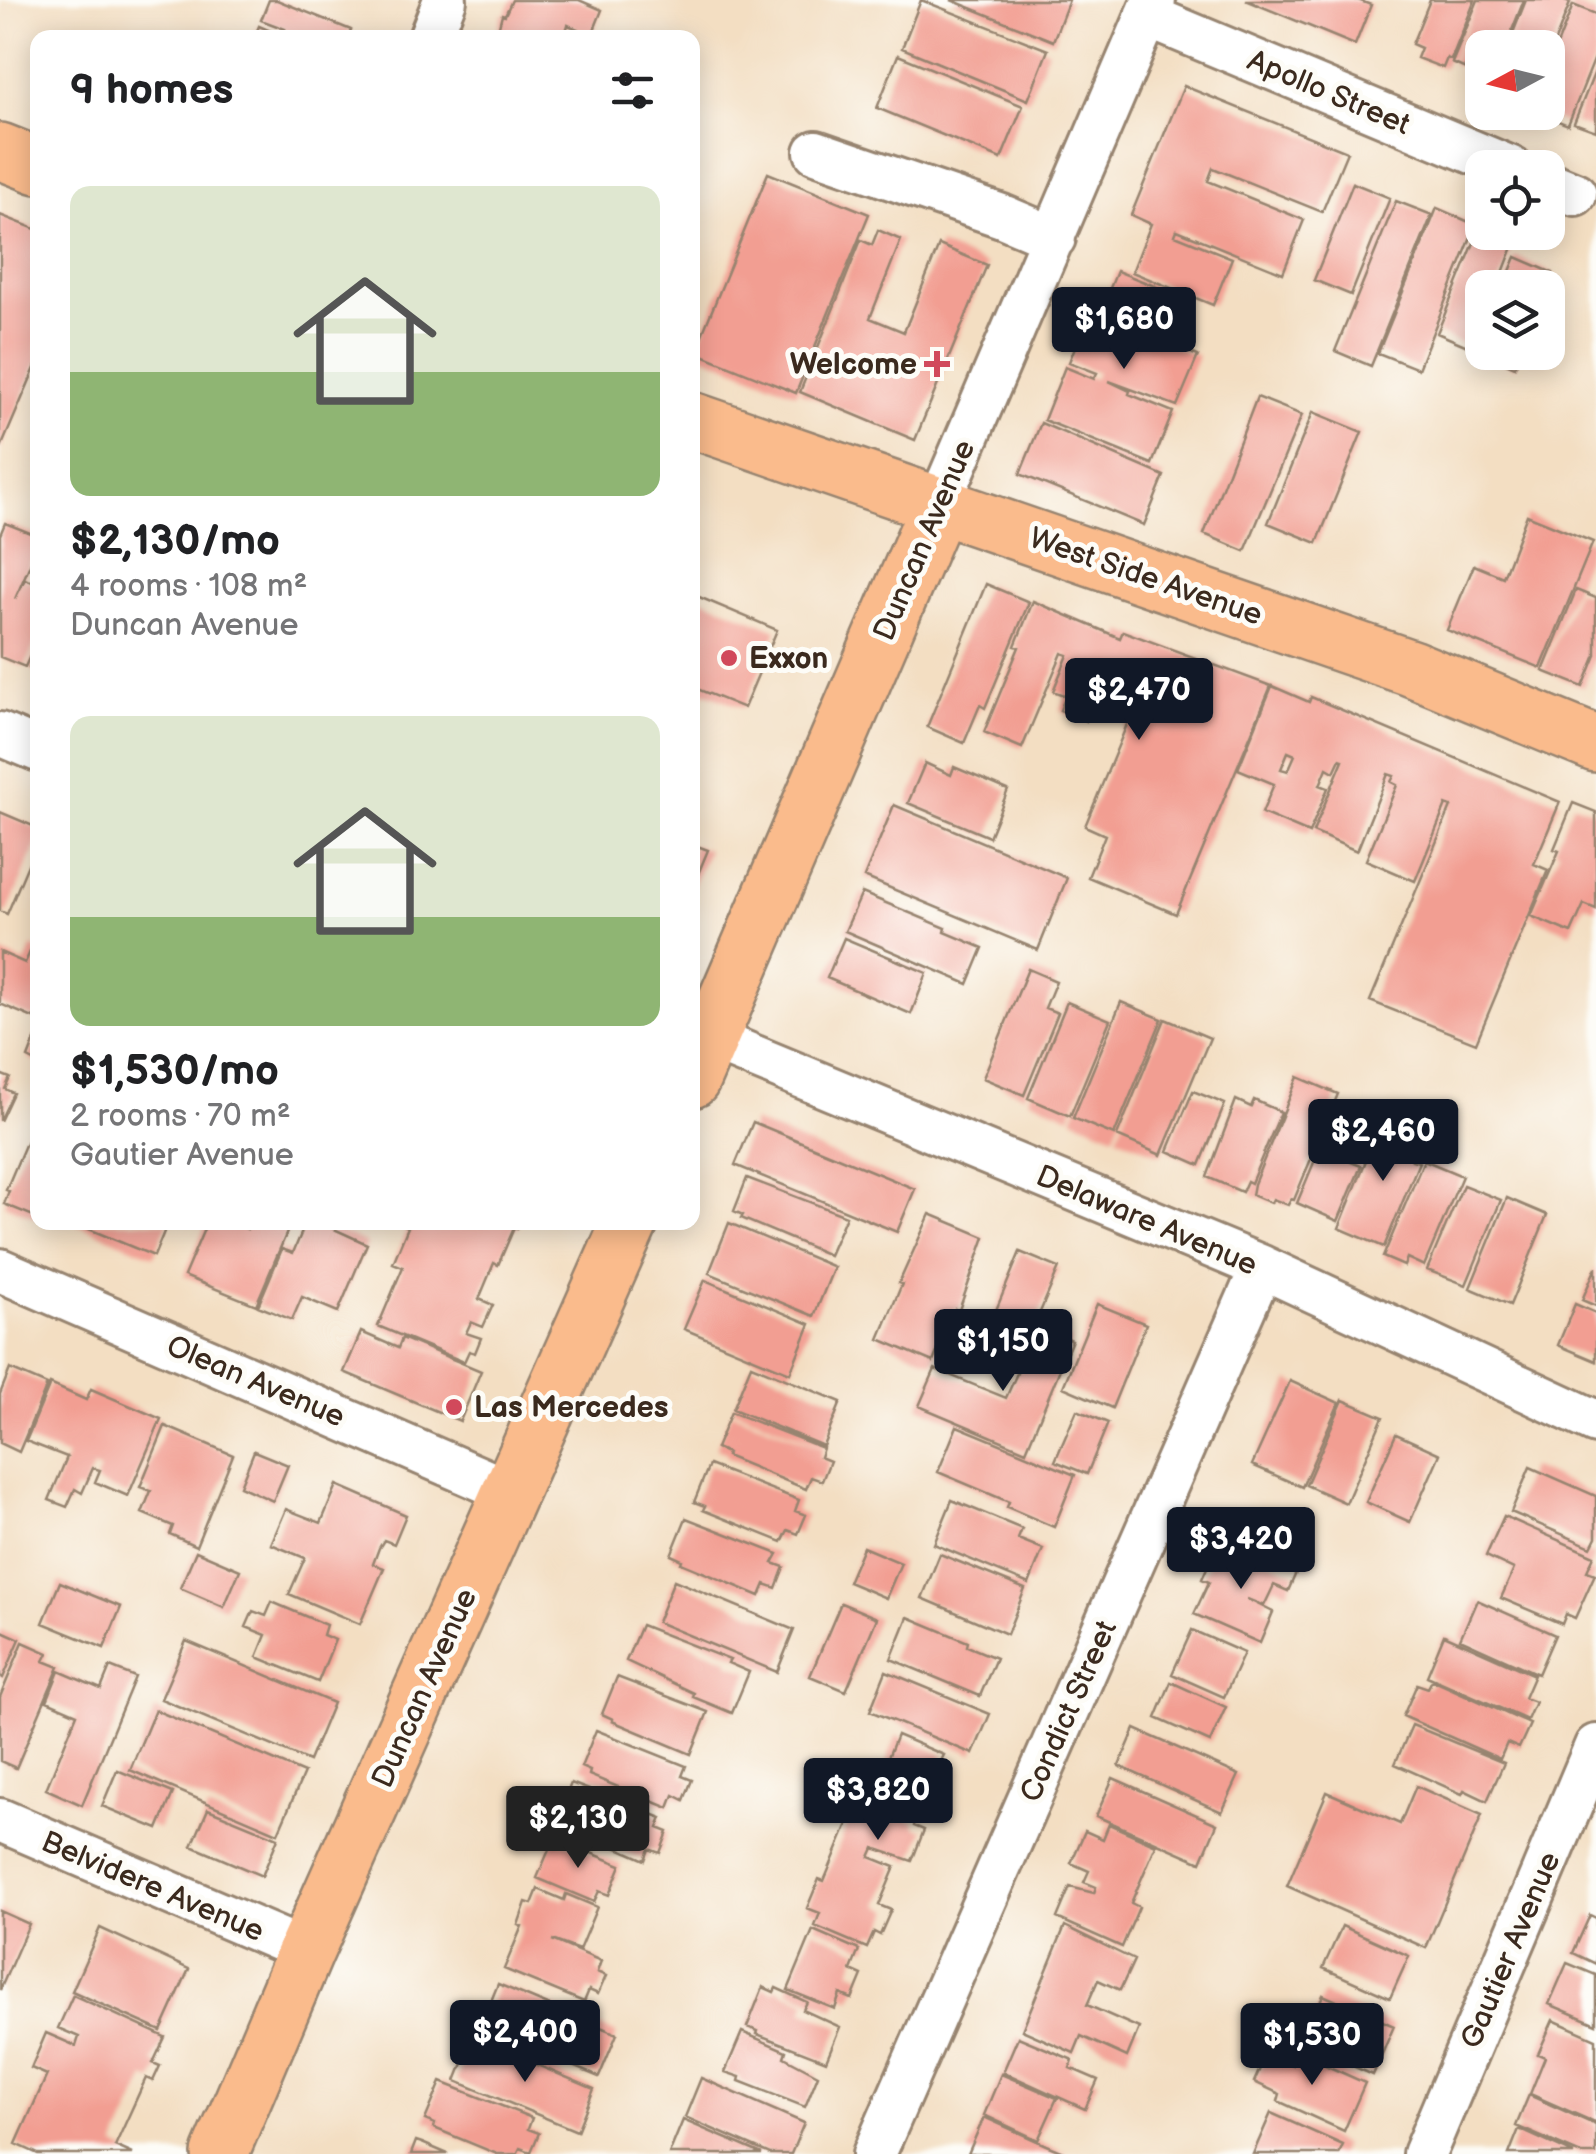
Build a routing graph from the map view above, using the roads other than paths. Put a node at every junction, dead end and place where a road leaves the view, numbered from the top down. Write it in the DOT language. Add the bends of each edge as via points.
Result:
graph roads {
  1 [pos="445,0"];
  2 [pos="1151,8"];
  3 [pos="433,30"];
  4 [pos="1470,150"];
  5 [pos="0,151"];
  6 [pos="816,152"];
  7 [pos="30,163"];
  8 [pos="1054,238"];
  9 [pos="700,423"];
  10 [pos="940,504"];
  11 [pos="0,734"];
  12 [pos="1596,744"];
  13 [pos="30,747"];
  14 [pos="700,1045"];
  15 [pos="700,1051"];
  16 [pos="627,1230"];
  17 [pos="1262,1267"];
  18 [pos="0,1270"];
  19 [pos="1596,1422"];
  20 [pos="512,1492"];
  21 [pos="1596,1746"];
  22 [pos="0,1820"];
  23 [pos="306,1951"];
  24 [pos="220,2154"];
  25 [pos="874,2154"];
  26 [pos="1424,2154"];
  1 -- 3 [label="street"];
  2 -- 4 [label="street, Apollo Street"];
  2 -- 8 [label="street, Duncan Avenue"];
  5 -- 7 [label="main road"];
  6 -- 8 [label="street"];
  8 -- 10 [label="street, Duncan Avenue"];
  9 -- 10 [label="main road, West Side Avenue"];
  10 -- 12 [label="main road, West Side Avenue" via="1411,668"];
  10 -- 14 [label="main road, Duncan Avenue"];
  11 -- 13 [label="street"];
  15 -- 17 [label="street, Delaware Avenue"];
  16 -- 20 [label="main road, Duncan Avenue"];
  17 -- 19 [label="street, Delaware Avenue"];
  17 -- 25 [label="street, Condict Street"];
  18 -- 20 [label="street, Olean Avenue"];
  20 -- 23 [label="main road, Duncan Avenue"];
  21 -- 26 [label="street, Gautier Avenue"];
  22 -- 23 [label="street, Belvidere Avenue"];
  23 -- 24 [label="main road, Duncan Avenue"];
}
